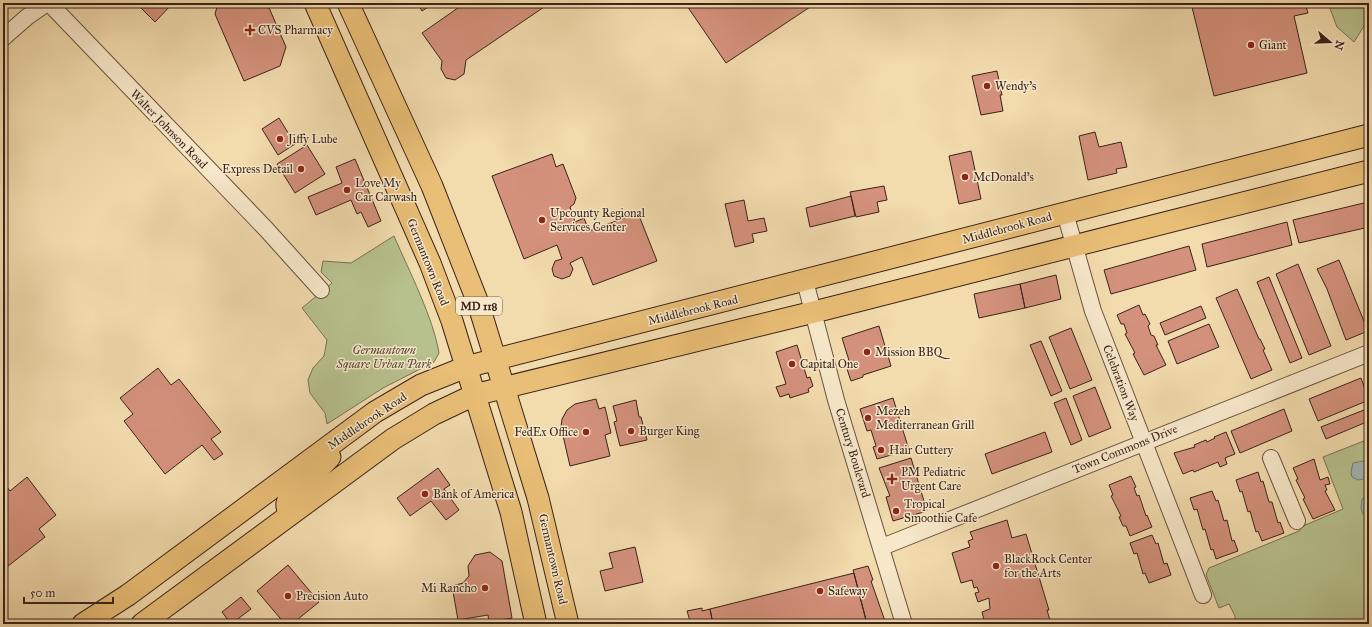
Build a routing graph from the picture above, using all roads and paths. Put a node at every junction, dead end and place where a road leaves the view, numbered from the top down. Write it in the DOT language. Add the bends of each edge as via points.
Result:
graph roads {
  1 [pos="48,3"];
  2 [pos="315,3"];
  3 [pos="348,3"];
  4 [pos="3,38"];
  5 [pos="1369,136"];
  6 [pos="1369,171"];
  7 [pos="1065,213"];
  8 [pos="1075,246"];
  9 [pos="805,281"];
  10 [pos="321,290"];
  11 [pos="814,312"];
  12 [pos="1369,353"];
  13 [pos="495,359"];
  14 [pos="466,367"];
  15 [pos="504,387"];
  16 [pos="474,394"];
  17 [pos="344,434"];
  18 [pos="1143,442"];
  19 [pos="1271,458"];
  20 [pos="289,515"];
  21 [pos="1297,521"];
  22 [pos="882,547"];
  23 [pos="1203,595"];
  24 [pos="83,624"];
  25 [pos="142,624"];
  26 [pos="536,624"];
  27 [pos="568,624"];
  28 [pos="904,624"];
  1 -- 4 [label="street"];
  1 -- 10 [label="street, Walter Johnson Road" via="266,229"];
  2 -- 14 [label="main road, Germantown Road / MD 118" via="430,263"];
  3 -- 13 [label="main road, Germantown Road / MD 118" via="432,186 478,303"];
  5 -- 7 [label="main road, Middlebrook Road"];
  6 -- 8 [label="main road"];
  7 -- 8 [label="street, Celebration Way"];
  7 -- 9 [label="main road, Middlebrook Road"];
  8 -- 11 [label="main road"];
  8 -- 18 [label="street, Celebration Way" via="1093,311"];
  9 -- 11 [label="street, Century Boulevard"];
  9 -- 13 [label="main road, Middlebrook Road"];
  11 -- 15 [label="main road"];
  11 -- 22 [label="street, Century Boulevard" via="836,400"];
  12 -- 18 [label="street, Town Commons Drive"];
  13 -- 14 [label="main road, Middlebrook Road"];
  13 -- 15 [label="main road, Germantown Road / MD 118"];
  14 -- 16 [label="main road, Germantown Road / MD 118"];
  14 -- 17 [label="main road, Middlebrook Road" via="421,385"];
  15 -- 16 [label="main road"];
  15 -- 27 [label="main road, Germantown Road / MD 118" via="538,498"];
  16 -- 20 [label="main road" via="393,439"];
  16 -- 26 [label="main road, Germantown Road / MD 118" via="511,512"];
  17 -- 20 [label="main road" via="322,466 290,497 287,504"];
  17 -- 24 [label="main road, Middlebrook Road" via="128,595"];
  18 -- 22 [label="street, Town Commons Drive"];
  18 -- 23 [label="street, Celebration Way"];
  19 -- 21 [label="street"];
  20 -- 25 [label="main road"];
  22 -- 28 [label="street, Century Boulevard"];
}
